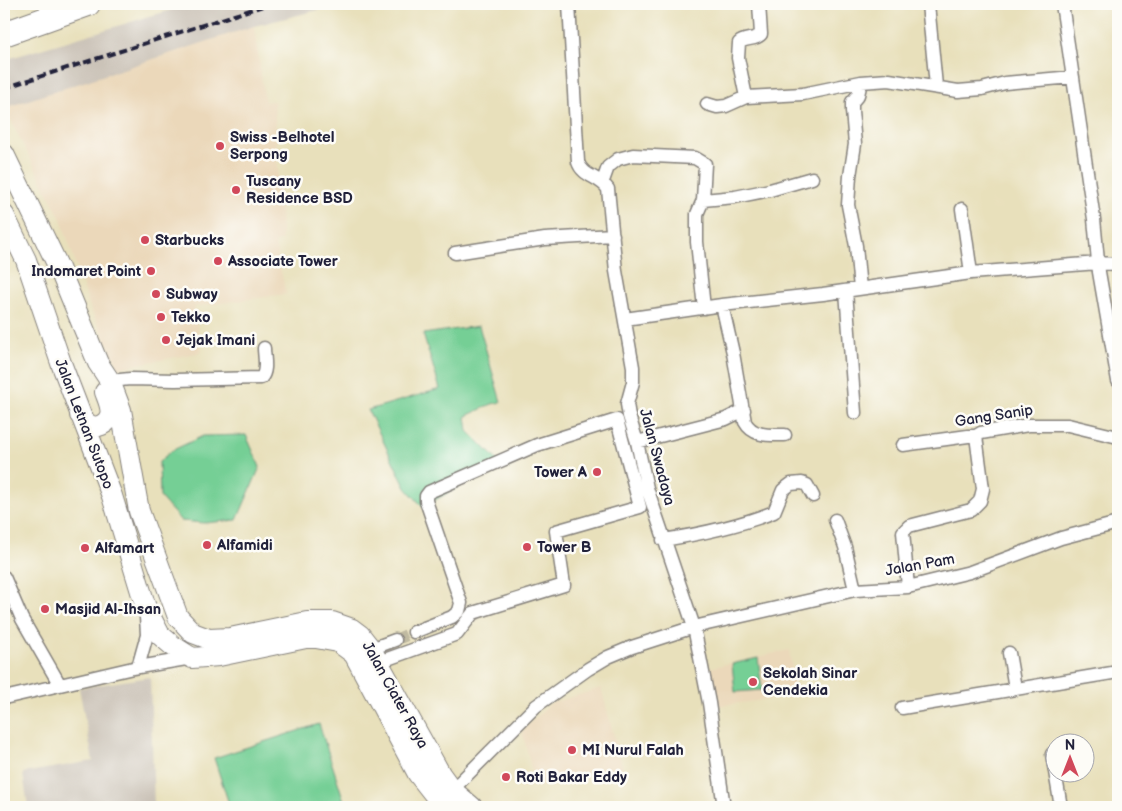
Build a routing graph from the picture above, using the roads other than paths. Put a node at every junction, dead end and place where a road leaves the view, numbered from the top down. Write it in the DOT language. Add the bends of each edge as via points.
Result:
graph roads {
  1 [pos="88,4"];
  2 [pos="569,4"];
  3 [pos="759,4"];
  4 [pos="928,4"];
  5 [pos="1062,4"];
  6 [pos="4,34"];
  7 [pos="1073,77"];
  8 [pos="861,82"];
  9 [pos="936,86"];
  10 [pos="746,97"];
  11 [pos="707,104"];
  12 [pos="4,154"];
  13 [pos="812,178"];
  14 [pos="603,181"];
  15 [pos="703,200"];
  16 [pos="962,209"];
  17 [pos="4,215"];
  18 [pos="613,235"];
  19 [pos="455,253"];
  20 [pos="1098,263"];
  21 [pos="1118,264"];
  22 [pos="971,273"];
  23 [pos="860,289"];
  24 [pos="846,291"];
  25 [pos="722,305"];
  26 [pos="704,308"];
  27 [pos="625,319"];
  28 [pos="264,348"];
  29 [pos="98,363"];
  30 [pos="110,381"];
  31 [pos="1118,382"];
  32 [pos="744,410"];
  33 [pos="855,413"];
  34 [pos="80,415"];
  35 [pos="785,435"];
  36 [pos="976,436"];
  37 [pos="1118,437"];
  38 [pos="637,442"];
  39 [pos="903,445"];
  40 [pos="813,496"];
  41 [pos="139,511"];
  42 [pos="835,520"];
  43 [pos="1118,523"];
  44 [pos="664,540"];
  45 [pos="4,577"];
  46 [pos="908,587"];
  47 [pos="855,590"];
  48 [pos="146,608"];
  49 [pos="694,627"];
  50 [pos="414,632"];
  51 [pos="395,640"];
  52 [pos="1009,653"];
  53 [pos="375,655"];
  54 [pos="192,658"];
  55 [pos="138,667"];
  56 [pos="1118,672"];
  57 [pos="60,685"];
  58 [pos="1015,688"];
  59 [pos="4,698"];
  60 [pos="902,708"];
  61 [pos="1058,784"];
  62 [pos="429,799"];
  63 [pos="448,799"];
  64 [pos="472,807"];
  65 [pos="724,807"];
  66 [pos="1062,807"];
  1 -- 6 [label="highway"];
  2 -- 14 [label="street" via="578,162 584,171"];
  3 -- 10 [label="street" via="761,34 740,43 738,58"];
  4 -- 9 [label="street"];
  5 -- 7 [label="street"];
  7 -- 9 [label="street" via="958,91"];
  7 -- 20 [label="street"];
  8 -- 9 [label="street" via="889,80"];
  8 -- 10 [label="street" via="803,94"];
  8 -- 23 [label="street" via="858,95 852,102 855,144 848,205"];
  10 -- 11 [label="street" via="726,106"];
  12 -- 29 [label="main road, Jalan Letnan Sutopo" via="59,268"];
  13 -- 15 [label="street" via="770,190"];
  14 -- 15 [label="street" via="608,168 618,159 633,155 695,158 705,164"];
  14 -- 18 [label="street, Jalan Swadaya" via="608,189"];
  15 -- 26 [label="street" via="697,214 697,242"];
  16 -- 22 [label="street"];
  17 -- 34 [label="main road, Jalan Letnan Sutopo" via="26,260"];
  18 -- 19 [label="street" via="537,240"];
  18 -- 27 [label="street, Jalan Swadaya"];
  20 -- 21 [label="street"];
  20 -- 22 [label="street"];
  20 -- 31 [label="street"];
  22 -- 23 [label="street"];
  23 -- 24 [label="street"];
  24 -- 25 [label="street"];
  24 -- 33 [label="street"];
  25 -- 26 [label="street"];
  25 -- 32 [label="street"];
  26 -- 27 [label="street"];
  27 -- 38 [label="street, Jalan Swadaya" via="634,367 626,404"];
  28 -- 30 [label="street" via="264,375 261,378"];
  29 -- 30 [label="main road, Jalan Letnan Sutopo"];
  29 -- 34 [label="main road" via="110,416 103,424 93,427"];
  30 -- 41 [label="main road, Jalan Letnan Sutopo" via="121,410"];
  32 -- 35 [label="street" via="745,422 753,431"];
  32 -- 38 [label="street" via="726,419"];
  34 -- 48 [label="main road, Jalan Letnan Sutopo" via="112,496"];
  36 -- 37 [label="street, Gang Sanip" via="1028,425 1068,425"];
  36 -- 39 [label="street, Gang Sanip"];
  36 -- 46 [label="street" via="983,489 980,501 971,510 905,528"];
  38 -- 44 [label="street, Jalan Swadaya" via="647,488"];
  40 -- 44 [label="street" via="807,485 791,484 783,490 774,512 710,532"];
  41 -- 53 [label="main road, Jalan Ciater Raya" via="178,617 193,633 209,639 223,638 307,622 332,622 360,635"];
  42 -- 47 [label="street"];
  43 -- 46 [label="street, Jalan Pam" via="1061,538 970,572"];
  44 -- 49 [label="street, Jalan Swadaya"];
  45 -- 57 [label="street" via="22,620"];
  46 -- 47 [label="street, Jalan Pam"];
  47 -- 49 [label="street, Jalan Pam"];
  48 -- 54 [label="main road, Jalan Letnan Sutopo" via="160,635"];
  48 -- 55 [label="street" via="148,635"];
  49 -- 63 [label="street, Jalan Pam" via="632,647 588,669 536,706"];
  49 -- 65 [label="street, Jalan Swadaya"];
  50 -- 53 [label="street" via="452,618 461,603 426,501 429,492 537,445 618,420 640,506 556,531 564,585 472,612 458,634"];
  51 -- 53 [label="street"];
  52 -- 58 [label="street"];
  53 -- 63 [label="main road, Jalan Ciater Raya" via="432,761"];
  54 -- 55 [label="street"];
  54 -- 62 [label="main road, Jalan Ciater Raya" via="226,655 306,638 338,642 354,654 360,664"];
  55 -- 57 [label="street"];
  56 -- 58 [label="street"];
  57 -- 59 [label="street"];
  58 -- 60 [label="street"];
  61 -- 66 [label="street"];
  62 -- 63 [label="main road, Jalan Ciater Raya"];
  63 -- 64 [label="main road, Jalan Ciater Raya"];
}
